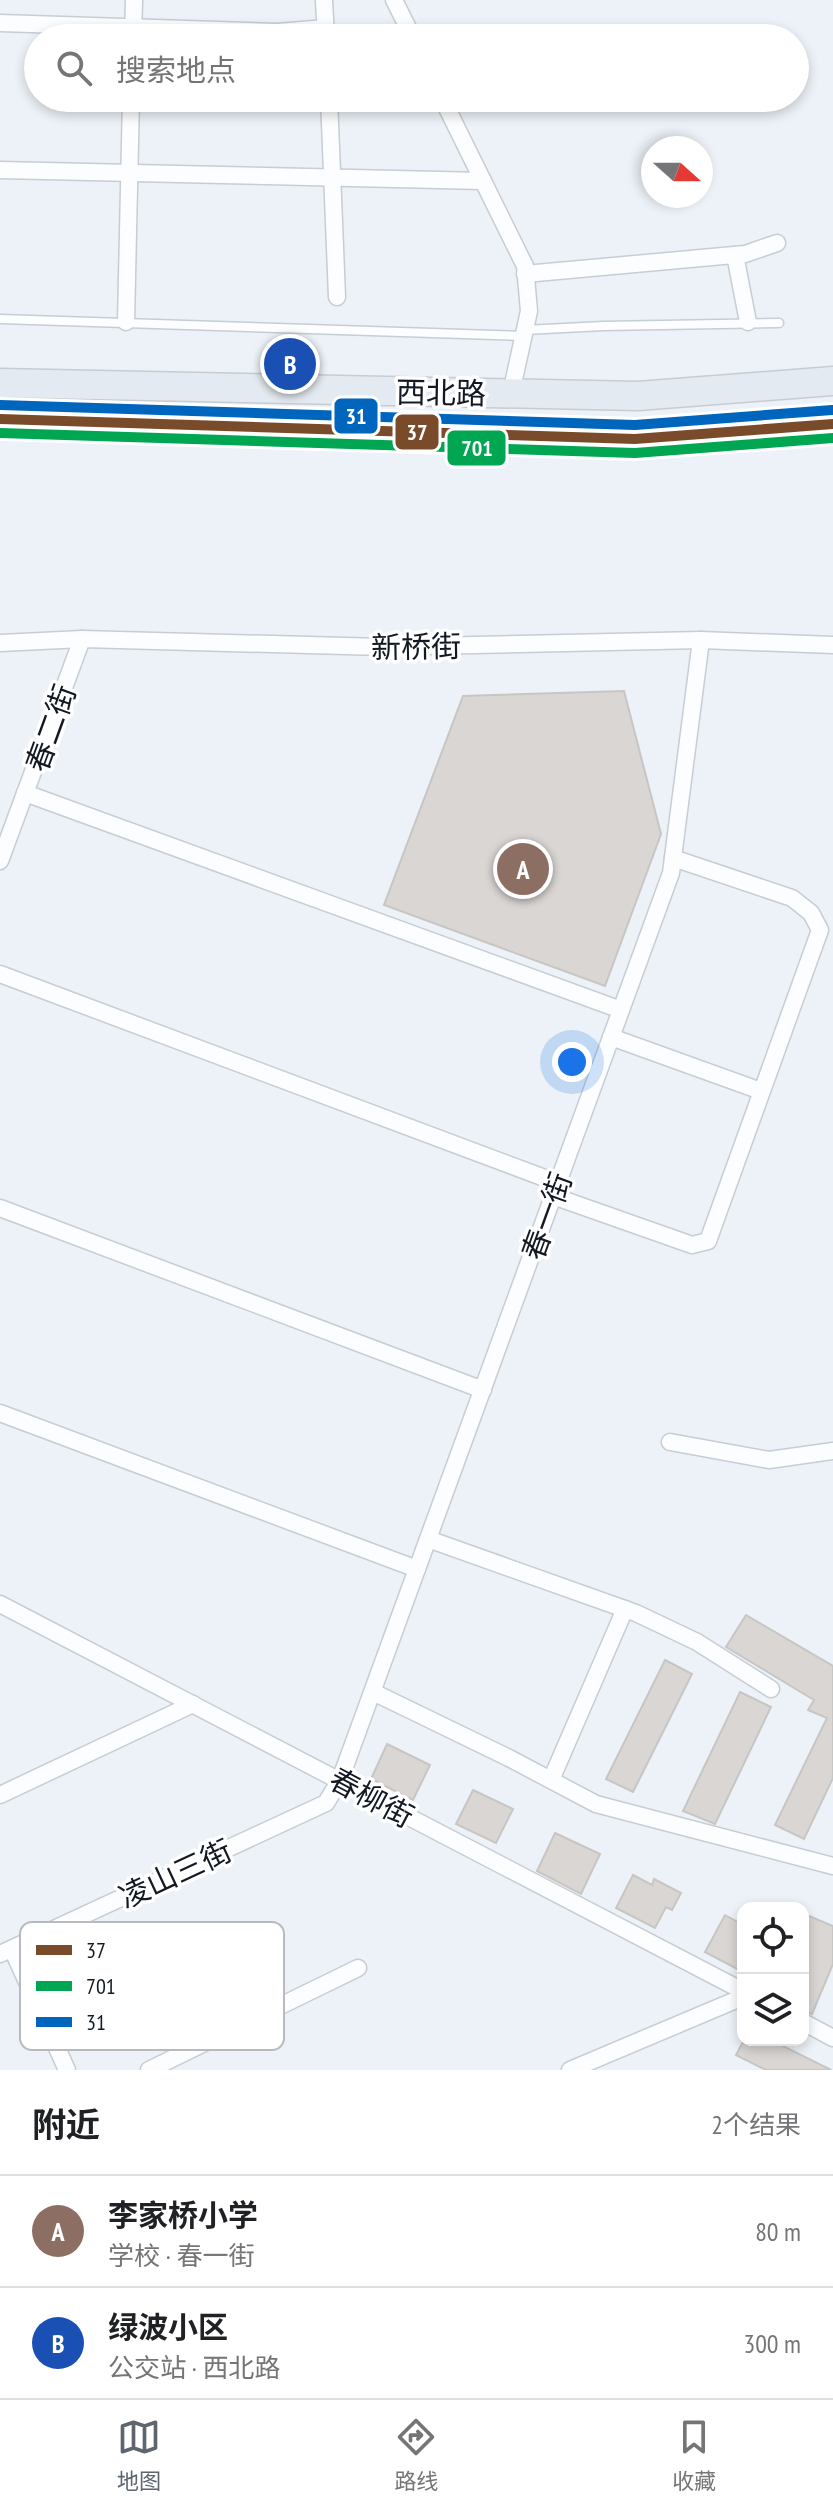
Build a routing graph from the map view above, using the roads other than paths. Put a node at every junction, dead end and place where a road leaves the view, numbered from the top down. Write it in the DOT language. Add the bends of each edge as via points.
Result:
graph roads {
  1 [pos="134,0"];
  2 [pos="324,0"];
  3 [pos="394,0"];
  4 [pos="0,23"];
  5 [pos="133,24"];
  6 [pos="325,24"];
  7 [pos="406,24"];
  8 [pos="24,25"];
  9 [pos="131,112"];
  10 [pos="330,112"];
  11 [pos="449,112"];
  12 [pos="0,170"];
  13 [pos="129,173"];
  14 [pos="333,177"];
  15 [pos="483,181"];
  16 [pos="777,243"];
  17 [pos="735,255"];
  18 [pos="525,274"];
  19 [pos="337,297"];
  20 [pos="0,319"];
  21 [pos="126,322"];
  22 [pos="748,322"];
  23 [pos="779,323"];
  24 [pos="524,333"];
  25 [pos="833,381"];
  26 [pos="0,383"];
  27 [pos="511,393"];
  28 [pos="0,419"];
  29 [pos="833,424"];
  30 [pos="82,639"];
  31 [pos="701,640"];
  32 [pos="0,643"];
  33 [pos="833,645"];
  34 [pos="25,793"];
  35 [pos="673,858"];
  36 [pos="0,861"];
  37 [pos="0,974"];
  38 [pos="621,1010"];
  39 [pos="611,1037"];
  40 [pos="761,1091"];
  41 [pos="556,1189"];
  42 [pos="0,1208"];
  43 [pos="483,1390"];
  44 [pos="0,1413"];
  45 [pos="670,1442"];
  46 [pos="833,1451"];
  47 [pos="428,1539"];
  48 [pos="417,1569"];
  49 [pos="0,1604"];
  50 [pos="625,1609"];
  51 [pos="771,1689"];
  52 [pos="373,1692"];
  53 [pos="193,1704"];
  54 [pos="340,1780"];
  55 [pos="551,1780"];
  56 [pos="0,1795"];
  57 [pos="833,1866"];
  58 [pos="70,1922"];
  59 [pos="6,1952"];
  60 [pos="358,1968"];
  61 [pos="20,1979"];
  62 [pos="737,1988"];
  63 [pos="737,2000"];
  64 [pos="284,2004"];
  65 [pos="809,2025"];
  66 [pos="833,2038"];
  67 [pos="57,2050"];
  68 [pos="190,2050"];
  69 [pos="67,2070"];
  70 [pos="149,2070"];
  71 [pos="570,2070"];
  1 -- 5 [label="street"];
  2 -- 6 [label="street"];
  3 -- 7 [label="street"];
  4 -- 8 [label="street"];
  9 -- 13 [label="street"];
  10 -- 14 [label="street"];
  11 -- 15 [label="street"];
  12 -- 13 [label="street"];
  13 -- 14 [label="street"];
  13 -- 21 [label="street"];
  14 -- 15 [label="street"];
  14 -- 19 [label="street"];
  15 -- 18 [label="street"];
  16 -- 17 [label="street"];
  17 -- 18 [label="street"];
  17 -- 22 [label="street"];
  18 -- 24 [label="street" via="529,311"];
  20 -- 21 [label="lane"];
  21 -- 24 [label="lane"];
  22 -- 23 [label="lane"];
  22 -- 24 [label="lane"];
  24 -- 27 [label="street"];
  25 -- 27 [label="highway, 西北路" via="638,396"];
  26 -- 27 [label="highway, 西北路"];
  28 -- 29 [label="highway, 西北路" via="635,439"];
  30 -- 31 [label="street, 新桥街" via="382,647"];
  30 -- 32 [label="street, 新桥街"];
  30 -- 34 [label="street, 春二街"];
  31 -- 33 [label="street, 新桥街"];
  31 -- 35 [label="street, 春一街"];
  34 -- 36 [label="street, 春二街"];
  34 -- 38 [label="street"];
  35 -- 38 [label="street, 春一街"];
  35 -- 40 [label="street" via="792,898 811,913 820,930"];
  37 -- 41 [label="street"];
  38 -- 39 [label="street, 春一街"];
  39 -- 40 [label="street"];
  39 -- 41 [label="street, 春一街"];
  40 -- 41 [label="street" via="708,1241 692,1245"];
  41 -- 43 [label="street, 春一街"];
  42 -- 43 [label="street"];
  43 -- 47 [label="street, 春一街"];
  44 -- 48 [label="street"];
  45 -- 46 [label="street" via="769,1460"];
  47 -- 48 [label="street, 春一街"];
  47 -- 50 [label="street"];
  48 -- 52 [label="street, 春一街"];
  49 -- 53 [label="street, 春柳街"];
  50 -- 51 [label="street" via="697,1642"];
  50 -- 55 [label="street"];
  52 -- 54 [label="street, 春一街"];
  52 -- 55 [label="street"];
  53 -- 54 [label="street, 春柳街"];
  53 -- 56 [label="street"];
  54 -- 58 [label="street, 凌山三街" via="326,1803"];
  54 -- 62 [label="street, 春柳街"];
  55 -- 57 [label="street" via="596,1804"];
  59 -- 61 [label="street"];
  60 -- 64 [label="street"];
  63 -- 71 [label="street"];
  65 -- 66 [label="street"];
  67 -- 69 [label="street"];
  68 -- 70 [label="street"];
}
